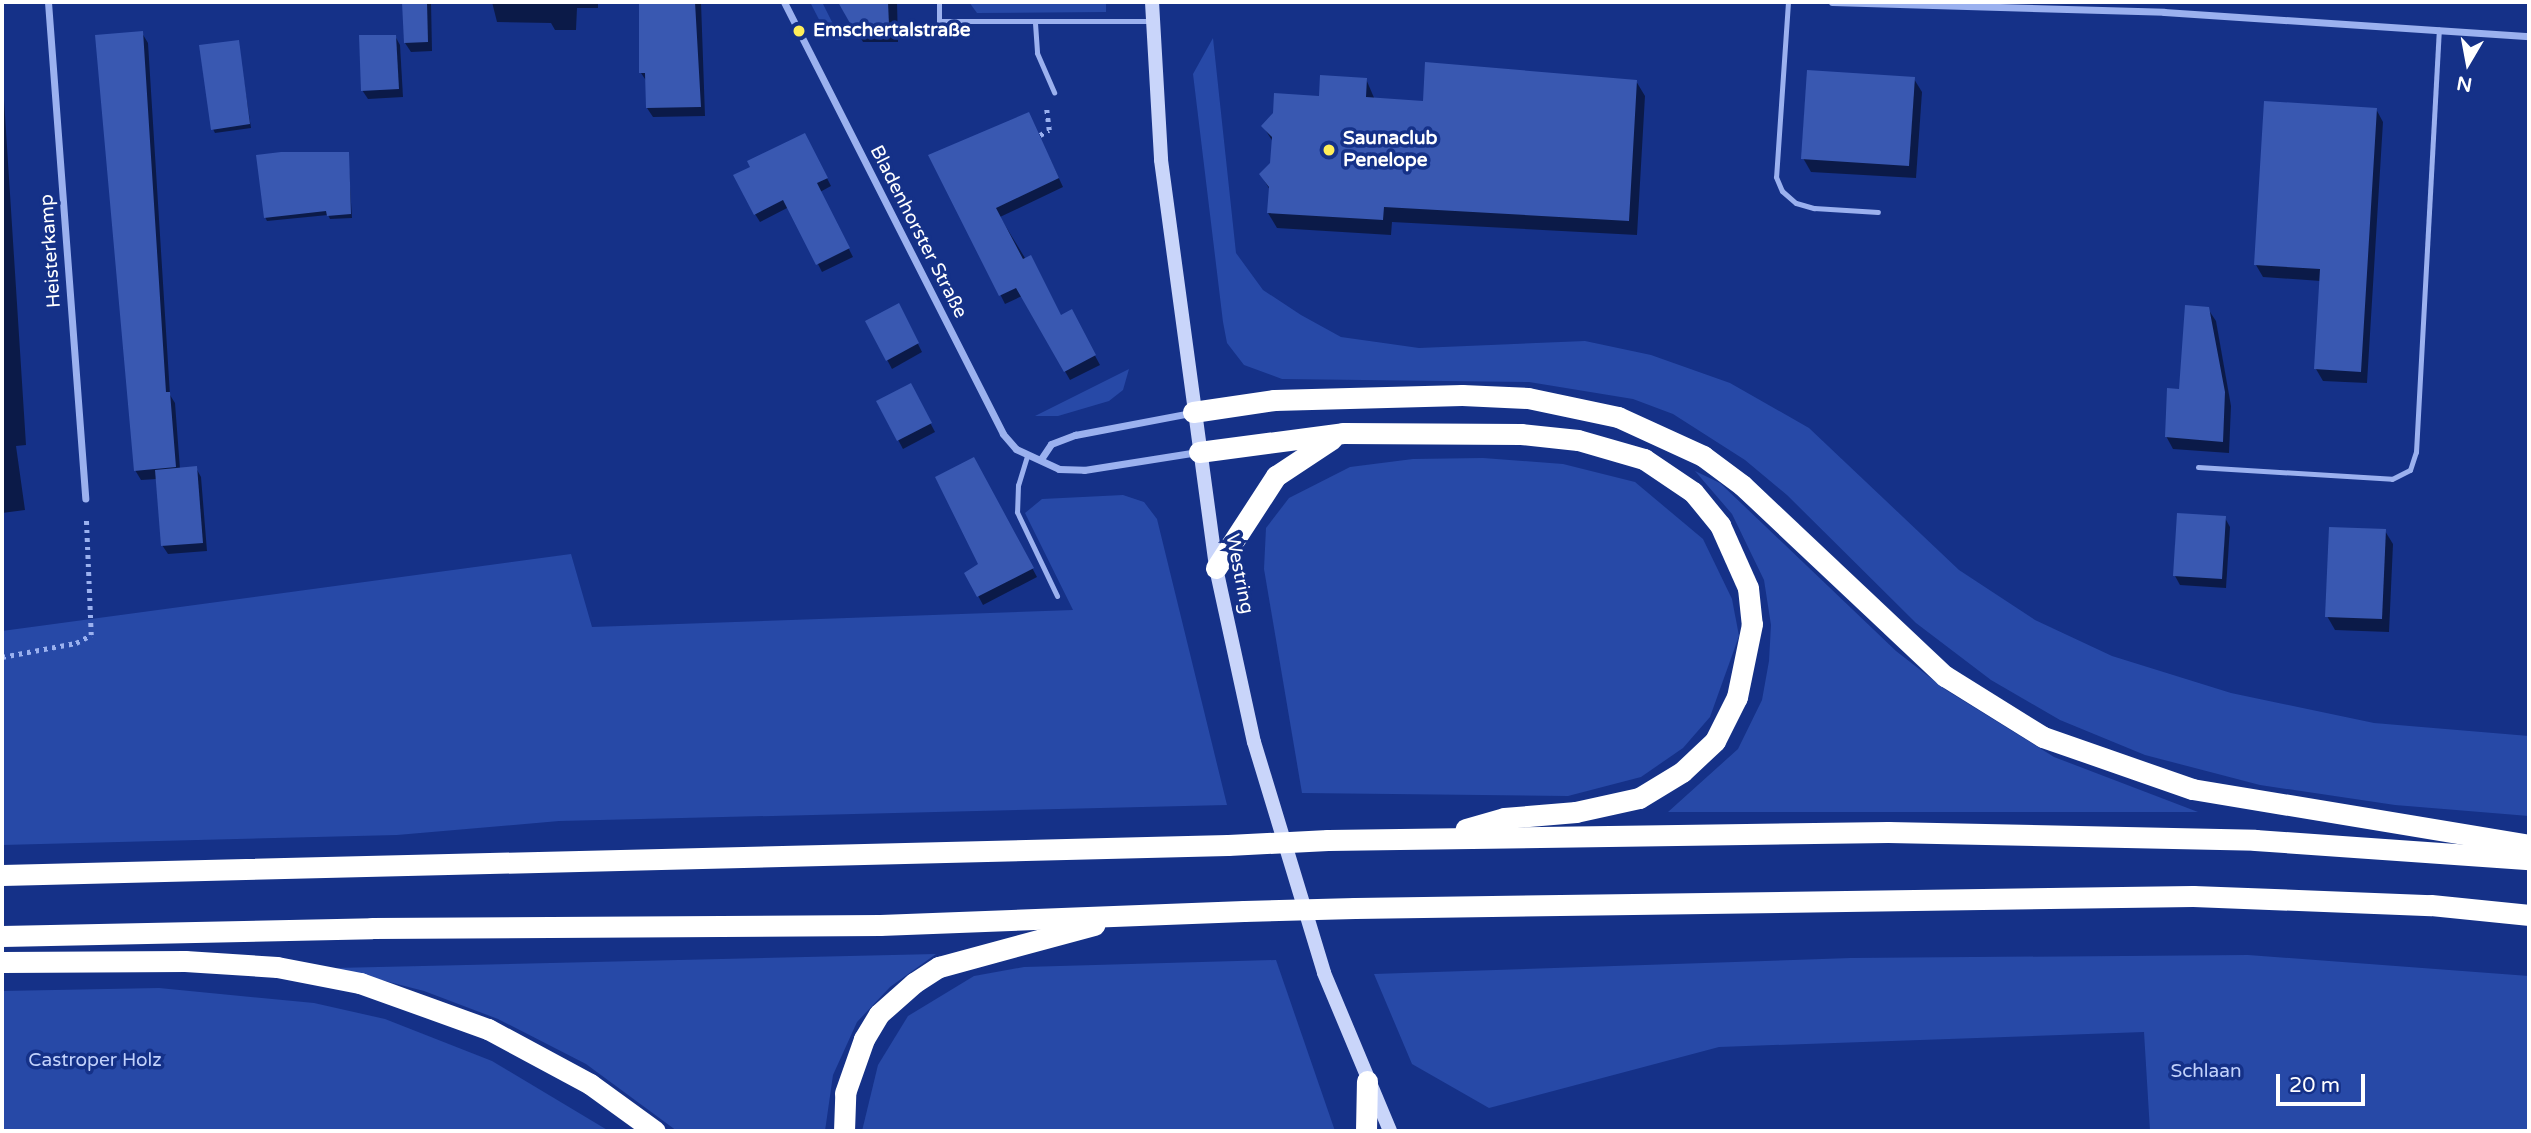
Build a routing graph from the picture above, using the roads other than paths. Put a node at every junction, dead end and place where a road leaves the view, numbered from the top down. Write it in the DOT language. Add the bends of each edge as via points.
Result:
graph roads {
  1 [pos="48,2"];
  2 [pos="784,2"];
  3 [pos="939,2"];
  4 [pos="1153,2"];
  5 [pos="1788,2"];
  6 [pos="1832,2"];
  7 [pos="1153,21"];
  8 [pos="1035,23"];
  9 [pos="2439,30"];
  10 [pos="2529,36"];
  11 [pos="1054,92"];
  12 [pos="1878,212"];
  13 [pos="1193,412"];
  14 [pos="1343,433"];
  15 [pos="1199,452"];
  16 [pos="1027,456"];
  17 [pos="1041,459"];
  18 [pos="2198,467"];
  19 [pos="85,499"];
  20 [pos="1216,569"];
  21 [pos="1057,596"];
  22 [pos="1441,836"];
  23 [pos="2529,845"];
  24 [pos="2529,859"];
  25 [pos="2,875"];
  26 [pos="1134,914"];
  27 [pos="2529,915"];
  28 [pos="2,936"];
  29 [pos="2,962"];
  30 [pos="1367,1081"];
  31 [pos="655,1131"];
  32 [pos="844,1131"];
  33 [pos="1366,1131"];
  34 [pos="1390,1131"];
  1 -- 19 [label="street, Heisterkamp"];
  2 -- 16 [label="street, Bladenhorster Straße" via="1003,434"];
  3 -- 8 [label="lane" via="939,21"];
  4 -- 7 [label="main road, Westring"];
  5 -- 12 [label="lane" via="1776,177 1782,191 1796,203"];
  6 -- 9 [label="street" via="2164,12"];
  7 -- 8 [label="lane"];
  7 -- 13 [label="main road, Westring" via="1161,160"];
  8 -- 11 [label="lane" via="1037,53"];
  9 -- 10 [label="street"];
  9 -- 18 [label="lane" via="2416,452 2410,470 2392,479"];
  13 -- 15 [label="main road, Westring"];
  13 -- 17 [label="street" via="1075,435 1051,444"];
  13 -- 23 [label="highway" via="1274,400 1462,395 1528,398 1618,417 1703,456 1742,485 1945,676 2043,737 2192,789"];
  14 -- 15 [label="highway"];
  14 -- 20 [label="highway" via="1296,459 1276,476"];
  14 -- 22 [label="highway" via="1521,434 1578,440 1644,459 1693,492 1720,525 1748,588 1752,624 1737,696 1715,741 1682,772 1639,797 1576,813 1504,818"];
  15 -- 17 [label="street" via="1084,470 1059,468"];
  15 -- 20 [label="main road, Westring"];
  16 -- 17 [label="street"];
  16 -- 21 [label="lane" via="1018,485 1017,512"];
  20 -- 30 [label="main road, Westring" via="1254,742 1324,973"];
  22 -- 24 [label="highway" via="1902,832 2255,841"];
  22 -- 25 [label="highway, bridge"];
  26 -- 27 [label="highway, bridge" via="2193,896 2431,905"];
  26 -- 28 [label="highway" via="880,925"];
  26 -- 32 [label="highway" via="939,967 914,983 879,1014 864,1039 845,1093"];
  29 -- 31 [label="highway" via="185,961 276,967 360,983 488,1029 590,1084"];
  30 -- 33 [label="highway"];
  30 -- 34 [label="main road, Westring"];
}
